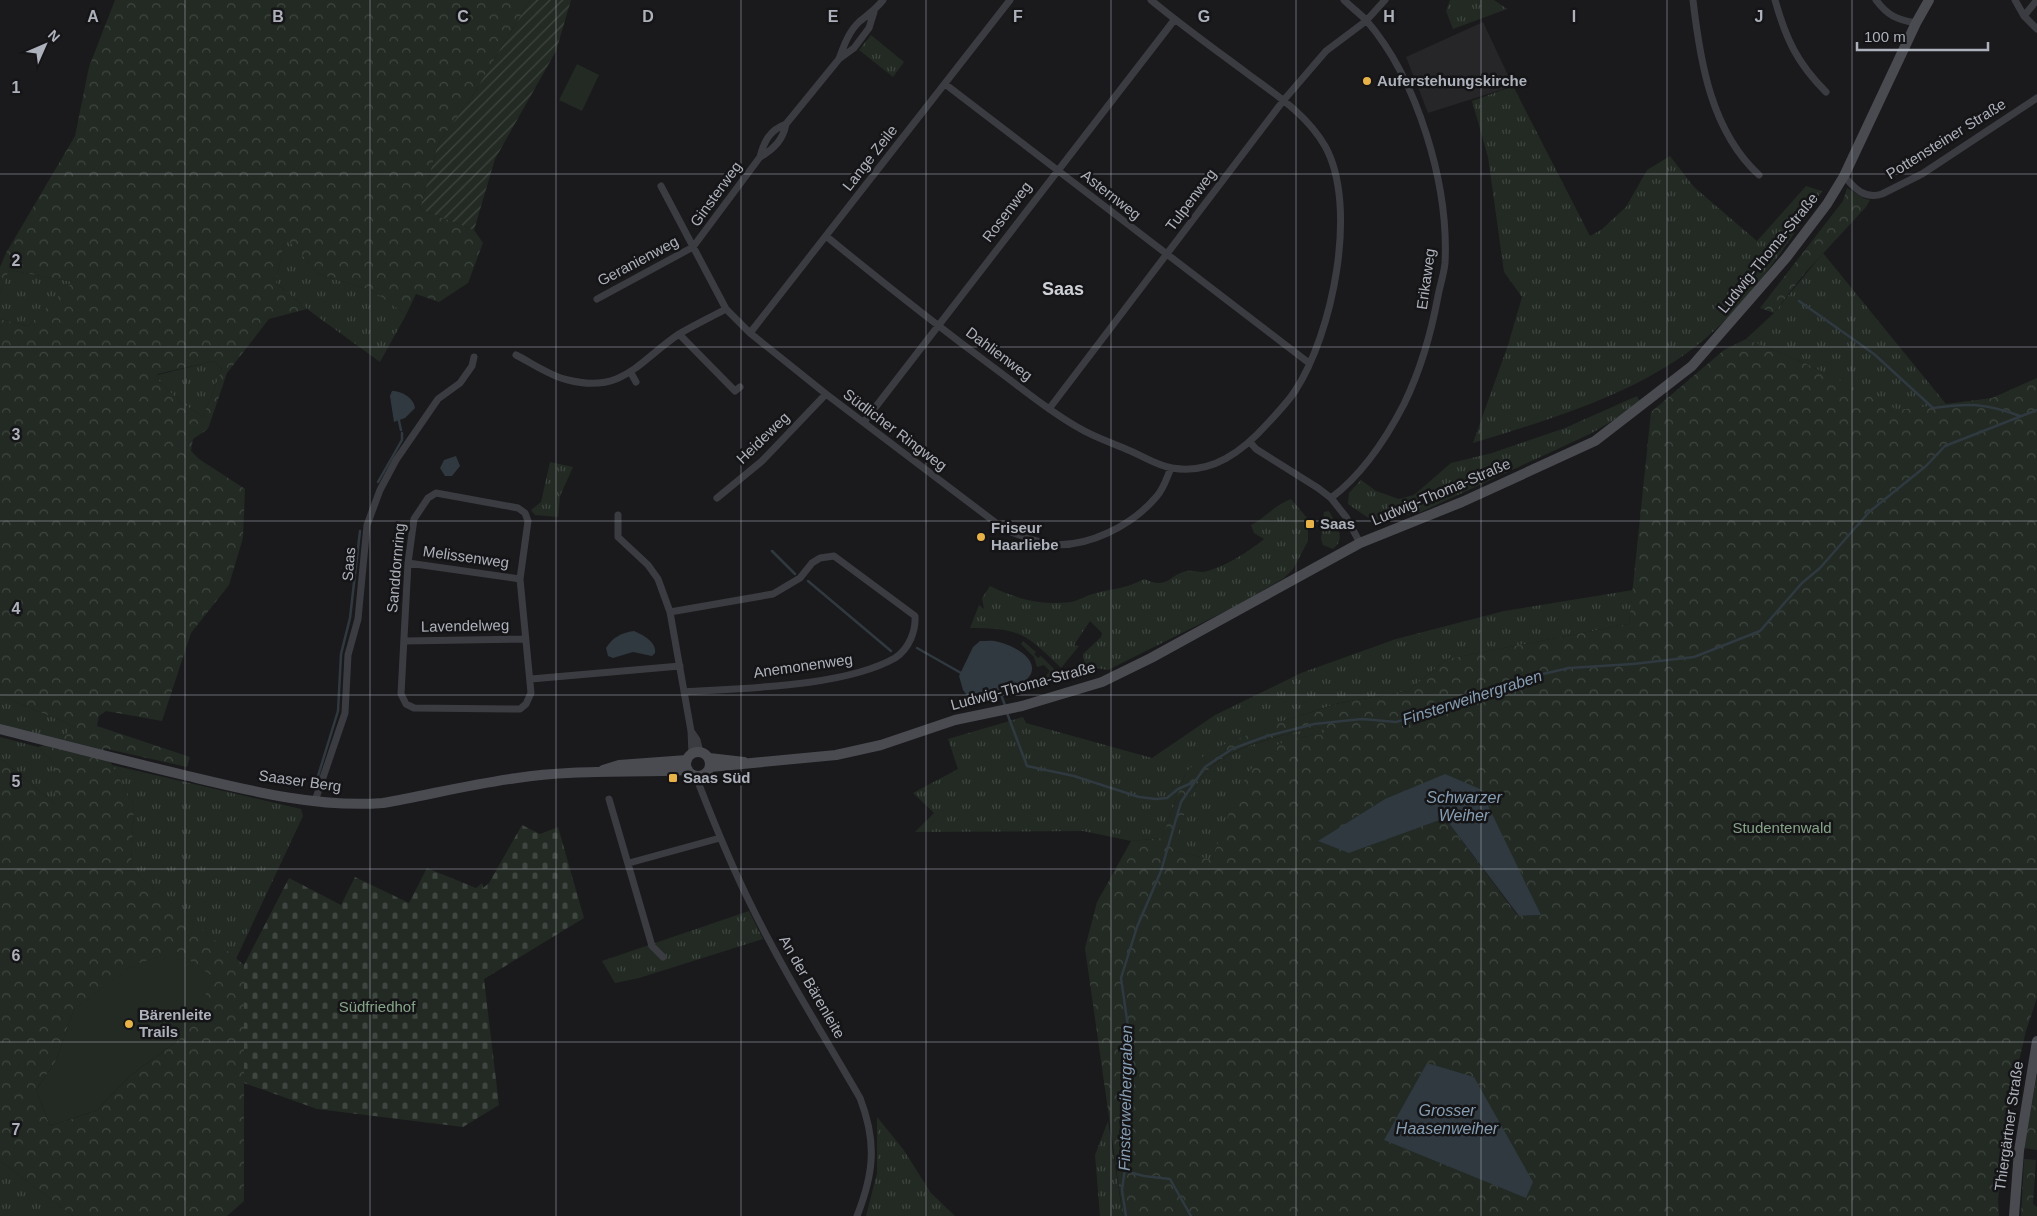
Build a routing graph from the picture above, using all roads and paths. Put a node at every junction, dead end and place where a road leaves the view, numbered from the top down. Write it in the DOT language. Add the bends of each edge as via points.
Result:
graph roads {
  1 [pos="883,0"];
  2 [pos="1010,0"];
  3 [pos="1151,0"];
  4 [pos="1344,0"];
  5 [pos="1385,0"];
  6 [pos="1693,0"];
  7 [pos="1775,0"];
  8 [pos="1876,0"];
  9 [pos="1929,0"];
  10 [pos="2015,0"];
  11 [pos="2037,0"];
  12 [pos="874,12"];
  13 [pos="2024,16"];
  14 [pos="1175,19"];
  15 [pos="1366,20"];
  16 [pos="1916,23"];
  17 [pos="2037,29"];
  18 [pos="839,59"];
  19 [pos="945,84"];
  20 [pos="1826,92"];
  21 [pos="2037,98"];
  22 [pos="1283,101"];
  23 [pos="786,124"];
  24 [pos="760,157"];
  25 [pos="1056,170"];
  26 [pos="1759,175"];
  27 [pos="1844,176"];
  28 [pos="661,186"];
  29 [pos="826,236"];
  30 [pos="693,247"];
  31 [pos="1166,255"];
  32 [pos="597,299"];
  33 [pos="726,309"];
  34 [pos="938,326"];
  35 [pos="750,333"];
  36 [pos="679,334"];
  37 [pos="516,355"];
  38 [pos="474,357"];
  39 [pos="1310,363"];
  40 [pos="631,374"];
  41 [pos="636,382"];
  42 [pos="740,387"];
  43 [pos="826,394"];
  44 [pos="1049,409"];
  45 [pos="864,422"];
  46 [pos="1250,442"];
  47 [pos="1172,468"];
  48 [pos="717,498"];
  49 [pos="1331,498"];
  50 [pos="618,515"];
  51 [pos="1360,543"];
  52 [pos="408,562"];
  53 [pos="520,578"];
  54 [pos="670,612"];
  55 [pos="525,639"];
  56 [pos="405,640"];
  57 [pos="680,666"];
  58 [pos="531,679"];
  59 [pos="684,692"];
  60 [pos="0,729"];
  61 [pos="698,760"];
  62 [pos="698,776"];
  63 [pos="609,799"];
  64 [pos="315,801"];
  65 [pos="720,838"];
  66 [pos="629,863"];
  67 [pos="663,957"];
  68 [pos="2037,1041"];
  69 [pos="857,1216"];
  70 [pos="2014,1216"];
  1 -- 12 [label="street, Ginsterweg"];
  2 -- 19 [label="street, Lange Zeile"];
  3 -- 14 [label="street"];
  4 -- 15 [label="street, Erikaweg"];
  5 -- 15 [label="street, Tulpenweg"];
  6 -- 26 [label="street" via="1705,70 1721,122 1743,160"];
  7 -- 20 [label="street" via="1785,35 1802,64"];
  8 -- 16 [label="street" via="1885,12 1898,20"];
  9 -- 16 [label="street, Ludwig-Thoma-Straße"];
  10 -- 13 [label="street"];
  11 -- 13 [label="street"];
  12 -- 18 [label="street, Ginsterweg" via="845,41"];
  12 -- 18 [label="street, Ginsterweg" via="869,28 854,48"];
  13 -- 17 [label="street"];
  14 -- 22 [label="street"];
  14 -- 25 [label="street, Rosenweg"];
  15 -- 22 [label="street, Tulpenweg" via="1326,51"];
  15 -- 49 [label="street, Erikaweg" via="1395,63 1422,120 1438,171 1445,264 1431,334 1416,380 1378,449"];
  16 -- 27 [label="street, Ludwig-Thoma-Straße"];
  18 -- 23 [label="street, Ginsterweg"];
  19 -- 25 [label="street, Asternweg"];
  19 -- 29 [label="street, Lange Zeile"];
  21 -- 27 [label="street, Pottensteiner Straße" via="1922,174 1882,194 1864,194"];
  22 -- 31 [label="street, Tulpenweg"];
  22 -- 39 [label="street" via="1306,120 1325,147 1336,176 1340,211 1336,278 1325,324"];
  23 -- 24 [label="street, Ginsterweg" via="782,137 772,150"];
  23 -- 24 [label="street, Ginsterweg" via="772,132 763,144"];
  24 -- 30 [label="street, Ginsterweg"];
  25 -- 31 [label="street, Asternweg"];
  25 -- 34 [label="street, Rosenweg"];
  27 -- 51 [label="street, Ludwig-Thoma-Straße" via="1786,258 1692,366 1603,435 1462,502"];
  28 -- 30 [label="street, Südlicher Ringweg"];
  29 -- 34 [label="street, Dahlienweg"];
  29 -- 35 [label="street, Lange Zeile"];
  30 -- 32 [label="street, Geranienweg"];
  30 -- 33 [label="street, Südlicher Ringweg"];
  31 -- 39 [label="street, Asternweg"];
  31 -- 44 [label="street, Tulpenweg"];
  33 -- 35 [label="street, Südlicher Ringweg"];
  33 -- 36 [label="street"];
  34 -- 44 [label="street, Dahlienweg"];
  34 -- 45 [label="street, Rosenweg"];
  35 -- 43 [label="street, Südlicher Ringweg"];
  36 -- 40 [label="street"];
  36 -- 42 [label="street" via="734,391"];
  37 -- 40 [label="street" via="566,380 594,384"];
  38 -- 64 [label="street, Saas" via="472,366 460,383 438,399 396,460 367,525 358,619 348,656 345,713"];
  39 -- 46 [label="street" via="1295,391"];
  40 -- 41 [label="street"];
  43 -- 45 [label="street, Südlicher Ringweg"];
  43 -- 48 [label="street, Heideweg" via="762,461"];
  44 -- 47 [label="street, Dahlienweg" via="1081,430"];
  45 -- 47 [label="street, Südlicher Ringweg" via="1004,530 1050,544 1074,544 1118,527 1158,495"];
  46 -- 47 [label="street" via="1220,463 1197,468"];
  46 -- 49 [label="street"];
  49 -- 51 [label="street"];
  50 -- 54 [label="street" via="618,538 648,564 658,579"];
  51 -- 61 [label="street, Ludwig-Thoma-Straße" via="1102,682 836,755 747,762"];
  52 -- 53 [label="street, Melissenweg"];
  52 -- 53 [label="street, Sanddornring" via="414,519 428,498 436,493 522,510 528,521"];
  52 -- 56 [label="street, Sanddornring"];
  53 -- 55 [label="street, Sanddornring"];
  54 -- 57 [label="street"];
  54 -- 59 [label="street, Anemonenweg" via="772,594 800,578 820,558 834,556 915,616 916,629 902,652 857,673 778,685"];
  55 -- 56 [label="street, Lavendelweg"];
  55 -- 58 [label="street, Sanddornring"];
  56 -- 58 [label="street, Sanddornring" via="401,694 406,704 414,708 520,709 531,693"];
  57 -- 58 [label="street"];
  57 -- 59 [label="street"];
  59 -- 61 [label="street" via="691,731 697,740"];
  60 -- 64 [label="street, Saaser Berg" via="207,780"];
  61 -- 62 [label="street"];
  61 -- 62 [label="street" via="704,775"];
  61 -- 64 [label="street, Saaser Berg" via="617,773 600,771 518,778 383,803"];
  62 -- 65 [label="street, An der Bärenleite"];
  63 -- 66 [label="street"];
  65 -- 66 [label="street"];
  65 -- 69 [label="street, An der Bärenleite" via="776,954 860,1098 867,1116 871,1170"];
  66 -- 67 [label="street" via="652,946"];
  68 -- 70 [label="street, Thiergärtner Straße" via="2019,1151"];
}
